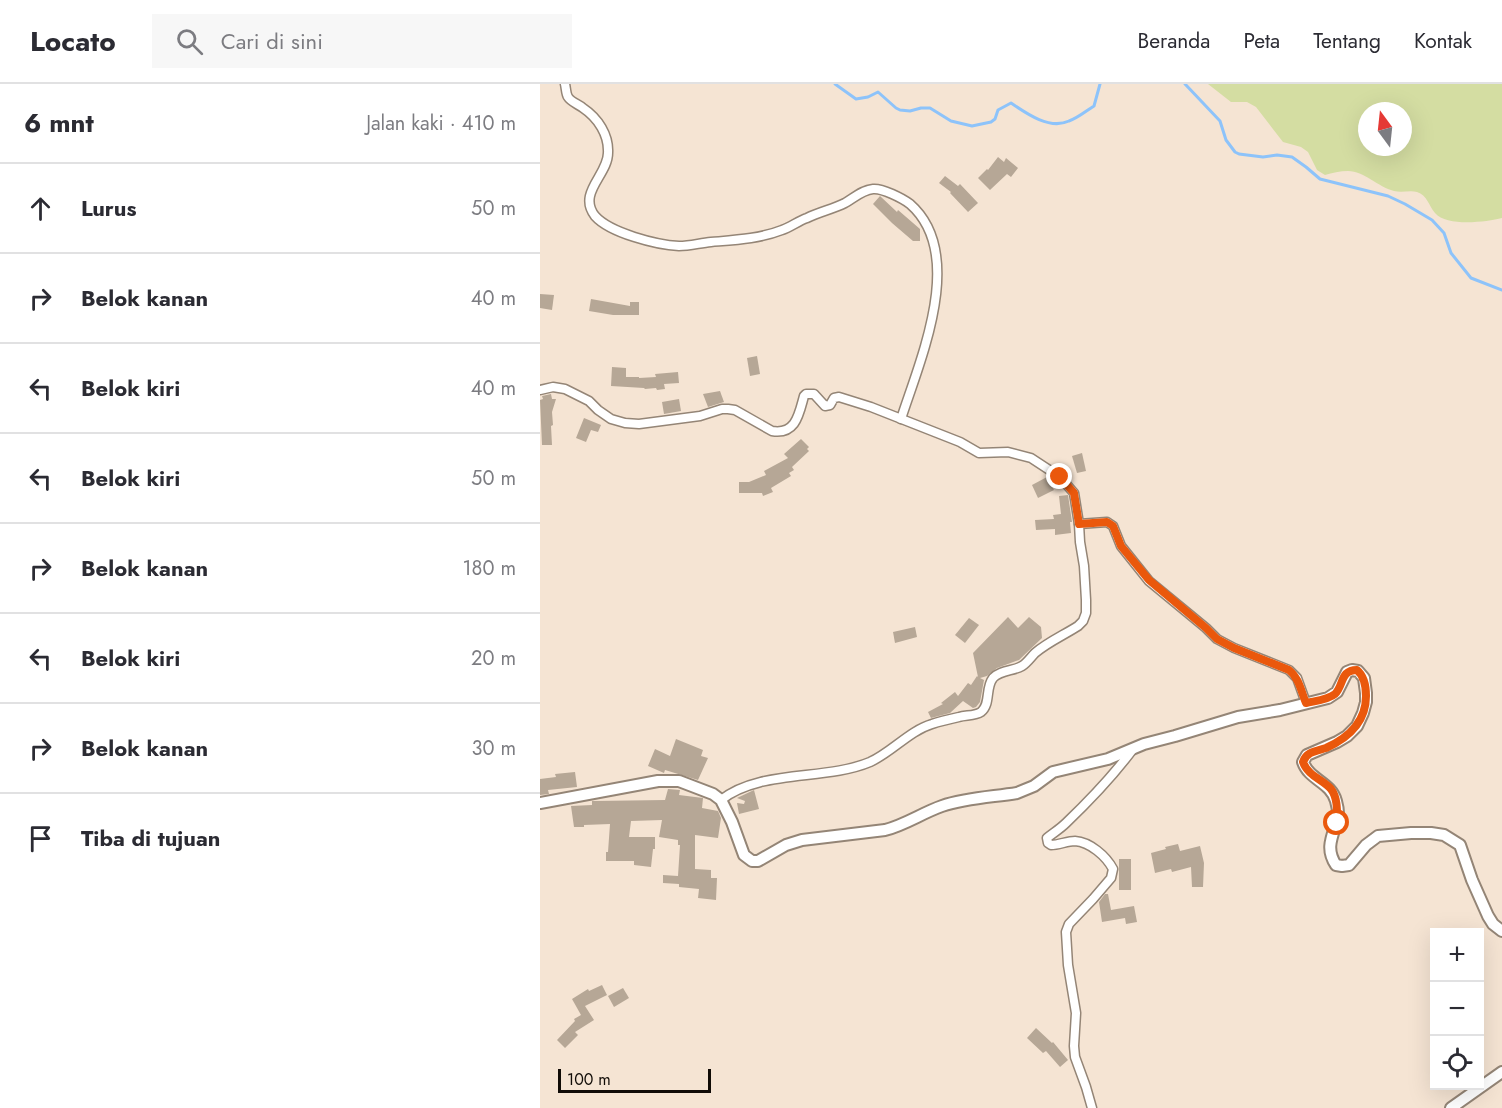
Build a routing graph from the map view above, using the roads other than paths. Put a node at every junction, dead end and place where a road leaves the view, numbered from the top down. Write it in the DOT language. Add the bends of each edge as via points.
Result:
graph roads {
  1 [pos="565,84"];
  2 [pos="540,390"];
  3 [pos="901,419"];
  4 [pos="1079,524"];
  5 [pos="1306,703"];
  6 [pos="1133,748"];
  7 [pos="721,800"];
  8 [pos="540,803"];
  9 [pos="1502,931"];
  10 [pos="1502,1072"];
  11 [pos="1092,1108"];
  12 [pos="1450,1108"];
  1 -- 3 [label="street" via="569,98 594,117 607,140 606,166 591,191 590,202 596,216 610,228 652,243 681,246 744,240 782,230 877,188 904,199 916,210 926,225 938,273 930,331"];
  2 -- 3 [label="street" via="565,389 589,400 611,419 625,423 700,416 728,409 772,431 783,431 790,429 799,417 804,396 809,393 825,406 839,397"];
  3 -- 4 [label="street" via="979,453 1008,452 1032,458 1071,488"];
  4 -- 5 [label="street" via="1107,522 1113,526 1121,546 1149,580 1224,643 1289,670 1297,678"];
  4 -- 7 [label="street" via="1086,600 1083,621 1036,652 1021,667 996,676 980,713 930,724 867,763 760,783"];
  5 -- 6 [label="street" via="1238,717"];
  5 -- 9 [label="street" via="1332,696 1350,671 1361,674 1366,702 1357,726 1337,742 1307,754 1303,762 1334,795 1337,823 1330,843 1336,865 1349,865 1378,836 1444,835 1460,845 1488,916"];
  6 -- 7 [label="street" via="1108,759 1053,772 1017,793 961,800 885,830 802,840 758,861 744,855"];
  6 -- 11 [label="street" via="1094,796 1047,838 1051,845 1073,841 1084,844 1098,852 1113,869 1111,878 1066,932 1076,1013 1075,1057"];
  7 -- 8 [label="street" via="698,788 668,780"];
  10 -- 12 [label="street"];
}
